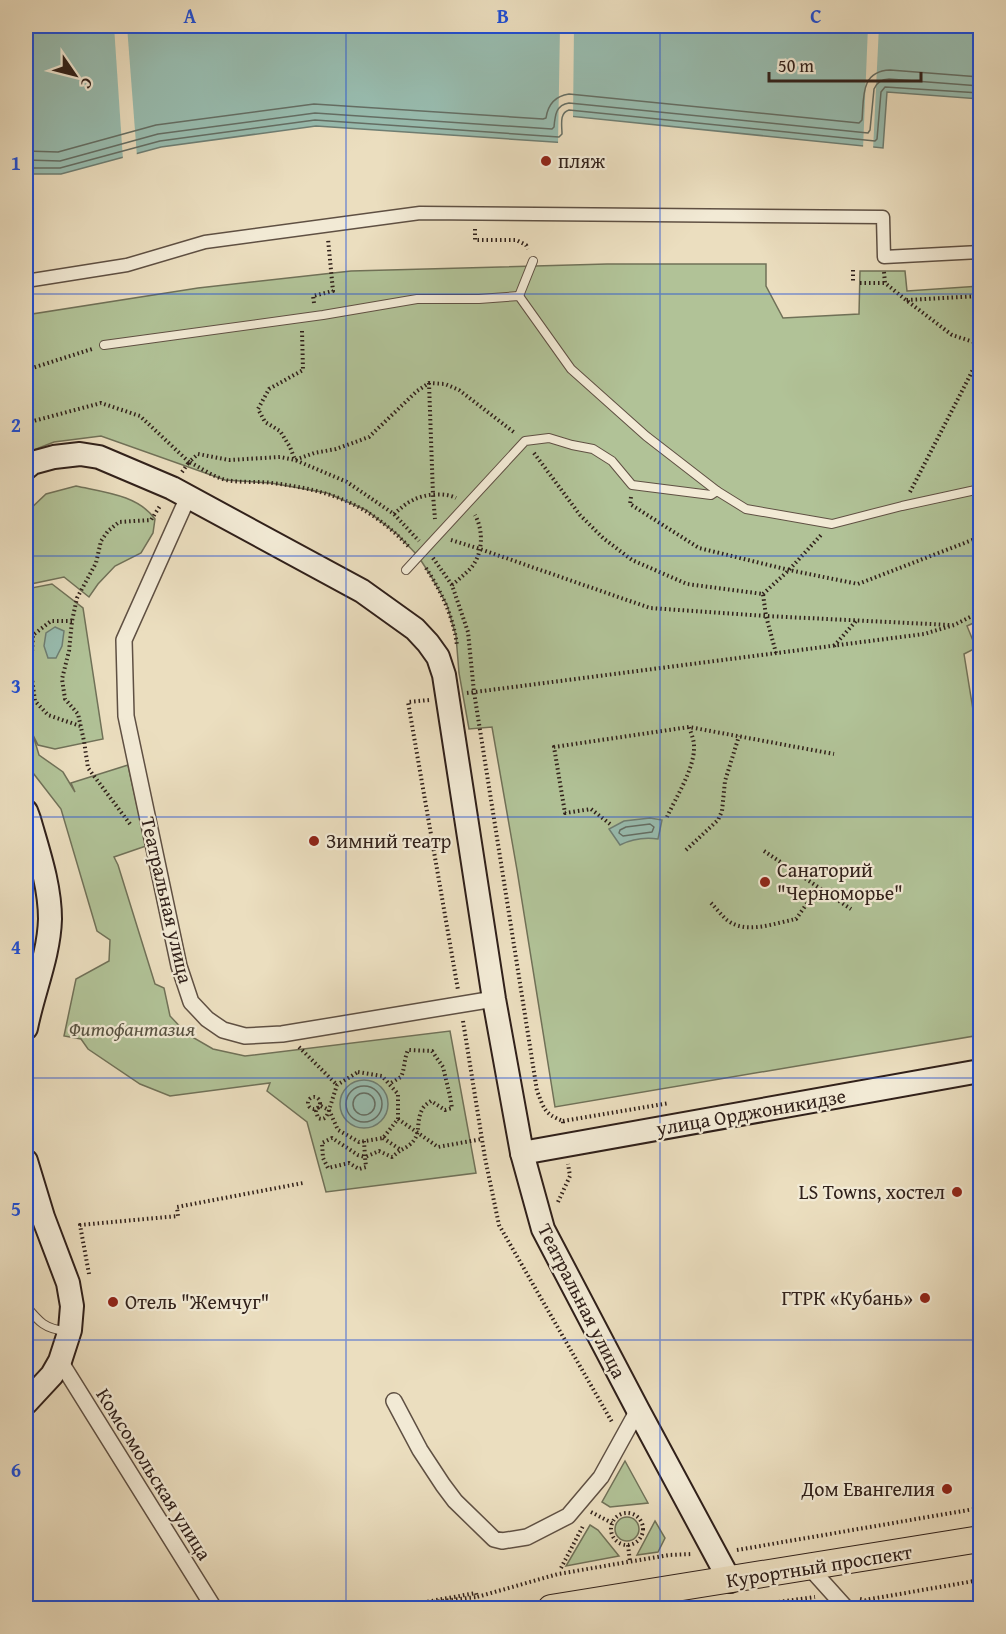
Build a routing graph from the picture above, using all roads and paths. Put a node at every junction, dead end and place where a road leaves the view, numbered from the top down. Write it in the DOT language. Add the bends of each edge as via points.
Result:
graph roads {
  1 [pos="475,213"];
  2 [pos="327,226"];
  3 [pos="516,240"];
  4 [pos="981,252"];
  5 [pos="884,257"];
  6 [pos="533,261"];
  7 [pos="853,270"];
  8 [pos="26,281"];
  9 [pos="853,282"];
  10 [pos="860,283"];
  11 [pos="885,283"];
  12 [pos="519,296"];
  13 [pos="981,296"];
  14 [pos="906,300"];
  15 [pos="316,316"];
  16 [pos="981,344"];
  17 [pos="104,345"];
  18 [pos="981,356"];
  19 [pos="26,370"];
  20 [pos="429,383"];
  21 [pos="26,423"];
  22 [pos="525,441"];
  23 [pos="295,460"];
  24 [pos="189,462"];
  25 [pos="26,468"];
  26 [pos="632,485"];
  27 [pos="981,489"];
  28 [pos="717,492"];
  29 [pos="180,493"];
  30 [pos="902,506"];
  31 [pos="832,524"];
  32 [pos="437,536"];
  33 [pos="981,537"];
  34 [pos="426,548"];
  35 [pos="480,549"];
  36 [pos="418,556"];
  37 [pos="406,570"];
  38 [pos="789,570"];
  39 [pos="452,585"];
  40 [pos="763,594"];
  41 [pos="981,612"];
  42 [pos="766,616"];
  43 [pos="856,620"];
  44 [pos="72,621"];
  45 [pos="954,625"];
  46 [pos="834,646"];
  47 [pos="776,653"];
  48 [pos="458,655"];
  49 [pos="474,692"];
  50 [pos="455,695"];
  51 [pos="80,726"];
  52 [pos="689,727"];
  53 [pos="739,736"];
  54 [pos="834,754"];
  55 [pos="26,811"];
  56 [pos="667,817"];
  57 [pos="610,824"];
  58 [pos="135,829"];
  59 [pos="686,850"];
  60 [pos="764,851"];
  61 [pos="818,888"];
  62 [pos="711,903"];
  63 [pos="851,909"];
  64 [pos="494,999"];
  65 [pos="26,1028"];
  66 [pos="293,1041"];
  67 [pos="981,1071"];
  68 [pos="338,1084"];
  69 [pos="389,1084"];
  70 [pos="329,1110"];
  71 [pos="398,1119"];
  72 [pos="418,1133"];
  73 [pos="383,1138"];
  74 [pos="482,1139"];
  75 [pos="364,1141"];
  76 [pos="566,1145"];
  77 [pos="402,1150"];
  78 [pos="522,1153"];
  79 [pos="365,1157"];
  80 [pos="26,1161"];
  81 [pos="303,1182"];
  82 [pos="556,1207"];
  83 [pos="80,1225"];
  84 [pos="26,1306"];
  85 [pos="70,1330"];
  86 [pos="60,1361"];
  87 [pos="394,1401"];
  88 [pos="26,1403"];
  89 [pos="638,1410"];
  90 [pos="591,1512"];
  91 [pos="612,1523"];
  92 [pos="981,1539"];
  93 [pos="628,1545"];
  94 [pos="630,1562"];
  95 [pos="810,1568"];
  96 [pos="730,1581"];
  97 [pos="865,1600"];
  98 [pos="214,1608"];
  99 [pos="380,1608"];
  100 [pos="392,1608"];
  101 [pos="551,1608"];
  102 [pos="846,1608"];
  103 [pos="872,1608"];
  1 -- 2 [label="street" via="420,213"];
  1 -- 3 [label="path" via="475,240"];
  1 -- 5 [label="street" via="883,217"];
  2 -- 8 [label="street" via="205,242 127,265"];
  2 -- 15 [label="path" via="333,291 313,296"];
  4 -- 5 [label="street"];
  5 -- 11 [label="path"];
  6 -- 12 [label="lane"];
  7 -- 9 [label="path"];
  10 -- 11 [label="path"];
  11 -- 14 [label="path"];
  12 -- 15 [label="lane" via="417,299"];
  12 -- 28 [label="lane" via="571,369"];
  13 -- 14 [label="path"];
  14 -- 16 [label="path" via="952,335"];
  15 -- 17 [label="lane"];
  15 -- 23 [label="path" via="317,326 301,331 303,370 269,389 258,409 265,422 280,431"];
  17 -- 19 [label="path"];
  18 -- 30 [label="path"];
  20 -- 22 [label="path" via="459,390"];
  20 -- 23 [label="path" via="369,437"];
  20 -- 32 [label="path"];
  21 -- 24 [label="path" via="101,403 140,416"];
  22 -- 26 [label="lane" via="549,438 593,449 612,461"];
  22 -- 32 [label="lane"];
  22 -- 40 [label="path" via="580,515 633,560 687,584"];
  23 -- 24 [label="path" via="230,460 198,454"];
  23 -- 34 [label="path" via="347,482 393,514"];
  24 -- 29 [label="path"];
  24 -- 36 [label="path" via="225,480 327,493 366,510"];
  25 -- 29 [label="main road" via="54,457 99,457"];
  26 -- 28 [label="lane" via="711,495"];
  26 -- 38 [label="path" via="630,504 699,548"];
  27 -- 30 [label="lane"];
  28 -- 31 [label="lane" via="746,509"];
  29 -- 44 [label="path" via="151,520 119,522 108,531 77,598"];
  29 -- 50 [label="main road, Театральная улица" via="362,591 415,629 438,657"];
  29 -- 64 [label="street, Театральная улица" via="124,640 126,716 179,966 191,1002 223,1030 245,1036 282,1034"];
  30 -- 31 [label="lane"];
  31 -- 38 [label="path"];
  32 -- 34 [label="lane"];
  32 -- 35 [label="path"];
  33 -- 38 [label="path" via="858,584"];
  34 -- 36 [label="lane"];
  34 -- 39 [label="path"];
  35 -- 39 [label="path" via="472,567"];
  35 -- 42 [label="path" via="650,608"];
  36 -- 37 [label="lane"];
  36 -- 48 [label="path" via="447,605"];
  38 -- 40 [label="path"];
  39 -- 49 [label="path" via="468,632"];
  40 -- 42 [label="path"];
  41 -- 45 [label="path"];
  42 -- 43 [label="path"];
  42 -- 47 [label="path"];
  43 -- 45 [label="path"];
  43 -- 46 [label="path"];
  44 -- 51 [label="path" via="62,679 65,699 78,714"];
  44 -- 51 [label="path" via="51,621 33,635 31,671 34,701 48,715"];
  45 -- 46 [label="path" via="924,634"];
  46 -- 47 [label="path"];
  47 -- 49 [label="path"];
  49 -- 50 [label="path"];
  49 -- 76 [label="path" via="537,1091 546,1112 563,1121"];
  50 -- 64 [label="main road, Театральная улица"];
  51 -- 58 [label="path" via="88,768"];
  52 -- 53 [label="path"];
  52 -- 56 [label="path" via="693,755"];
  52 -- 57 [label="path" via="554,747 565,813 591,809"];
  53 -- 54 [label="path"];
  53 -- 59 [label="path" via="718,820"];
  55 -- 65 [label="main road" via="46,881 50,919"];
  60 -- 61 [label="path"];
  61 -- 62 [label="path" via="796,919 753,928 729,921"];
  61 -- 63 [label="path"];
  64 -- 78 [label="main road, Театральная улица"];
  66 -- 68 [label="path"];
  67 -- 76 [label="main road, улица Орджоникидзе"];
  68 -- 69 [label="path" via="358,1072 382,1076"];
  68 -- 70 [label="path"];
  69 -- 71 [label="path" via="398,1094"];
  69 -- 72 [label="path" via="401,1077 408,1050 432,1051 443,1067 452,1108 445,1110 431,1101 423,1108"];
  70 -- 70 [label="path" via="324,1119 316,1115 318,1108"];
  70 -- 75 [label="path" via="338,1130"];
  71 -- 72 [label="path"];
  71 -- 73 [label="path"];
  72 -- 74 [label="path" via="438,1147"];
  72 -- 77 [label="path" via="411,1145"];
  73 -- 75 [label="path"];
  73 -- 77 [label="path"];
  75 -- 79 [label="path"];
  76 -- 78 [label="main road, улица Орджоникидзе"];
  76 -- 82 [label="path" via="570,1176"];
  77 -- 79 [label="path" via="392,1158 379,1150"];
  78 -- 89 [label="main road, Театральная улица" via="543,1229"];
  79 -- 79 [label="path" via="366,1167 359,1169 349,1163 328,1168 322,1143 332,1138"];
  80 -- 85 [label="main road" via="68,1283 72,1306"];
  81 -- 83 [label="path" via="177,1207 178,1216"];
  84 -- 85 [label="lane" via="40,1323 55,1330"];
  85 -- 86 [label="main road"];
  86 -- 88 [label="main road"];
  86 -- 98 [label="street, Комсомольская улица"];
  87 -- 89 [label="street" via="420,1450 455,1501 494,1539 502,1541 527,1537 568,1516 601,1477"];
  89 -- 96 [label="main road, Театральная улица"];
  90 -- 91 [label="path"];
  91 -- 93 [label="path" via="613,1538"];
  91 -- 93 [label="path" via="626,1512 641,1520 642,1536"];
  92 -- 95 [label="main road, Курортный проспект"];
  93 -- 94 [label="path"];
  95 -- 96 [label="main road, Курортный проспект"];
  95 -- 102 [label="street"];
  96 -- 101 [label="main road, Курортный проспект"];
  97 -- 103 [label="path"];
  99 -- 100 [label="path, bridge" via="477,1597 476,1593"];
}
